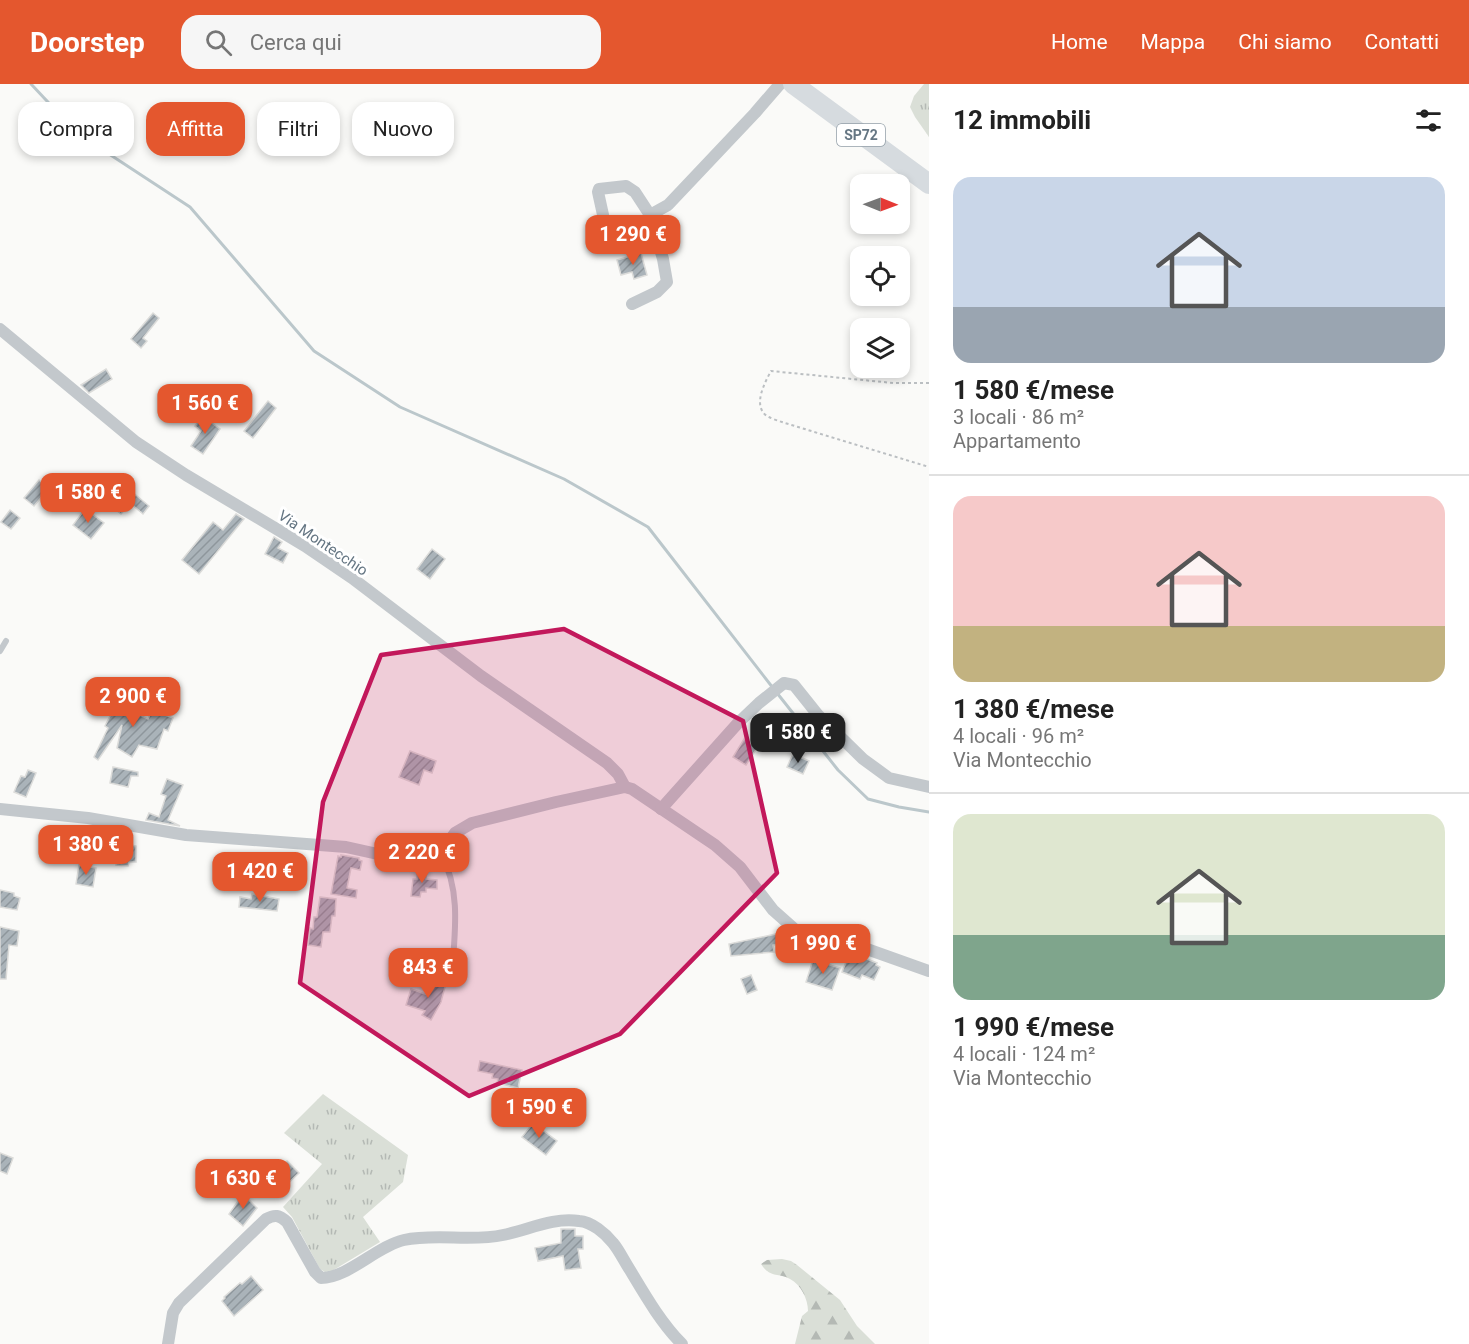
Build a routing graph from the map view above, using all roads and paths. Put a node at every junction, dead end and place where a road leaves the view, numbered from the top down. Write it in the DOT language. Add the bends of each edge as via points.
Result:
graph roads {
  1 [pos="780,84"];
  2 [pos="793,84"];
  3 [pos="929,184"];
  4 [pos="650,215"];
  5 [pos="607,233"];
  6 [pos="632,304"];
  7 [pos="0,329"];
  8 [pos="929,383"];
  9 [pos="929,467"];
  10 [pos="6,641"];
  11 [pos="0,651"];
  12 [pos="625,787"];
  13 [pos="929,787"];
  14 [pos="0,809"];
  15 [pos="662,809"];
  16 [pos="441,854"];
  17 [pos="929,971"];
  18 [pos="452,972"];
  19 [pos="168,1344"];
  20 [pos="682,1344"];
  1 -- 4 [label="street" via="668,205"];
  2 -- 3 [label="main road, SP72"];
  4 -- 5 [label="street" via="635,192 626,186 600,189"];
  4 -- 6 [label="street" via="668,282"];
  7 -- 12 [label="street, Via Montecchio" via="136,442 352,578 481,676 607,763"];
  8 -- 9 [label="path" via="771,371 760,402 766,416"];
  10 -- 11 [label="lane"];
  12 -- 15 [label="street, Via Montecchio"];
  12 -- 16 [label="street" via="472,823 455,833"];
  13 -- 15 [label="street" via="889,778 877,770 790,683 780,685 759,703"];
  14 -- 16 [label="street" via="88,818 186,835 364,849 413,863 430,862"];
  15 -- 17 [label="street, Via Montecchio" via="740,867 773,910 800,934 816,940 850,943"];
  16 -- 18 [label="lane" via="449,868 454,893"];
  19 -- 20 [label="street" via="173,1313 179,1303 274,1215 287,1222 321,1278 402,1240 484,1238 544,1223 582,1221 613,1243"];
}
